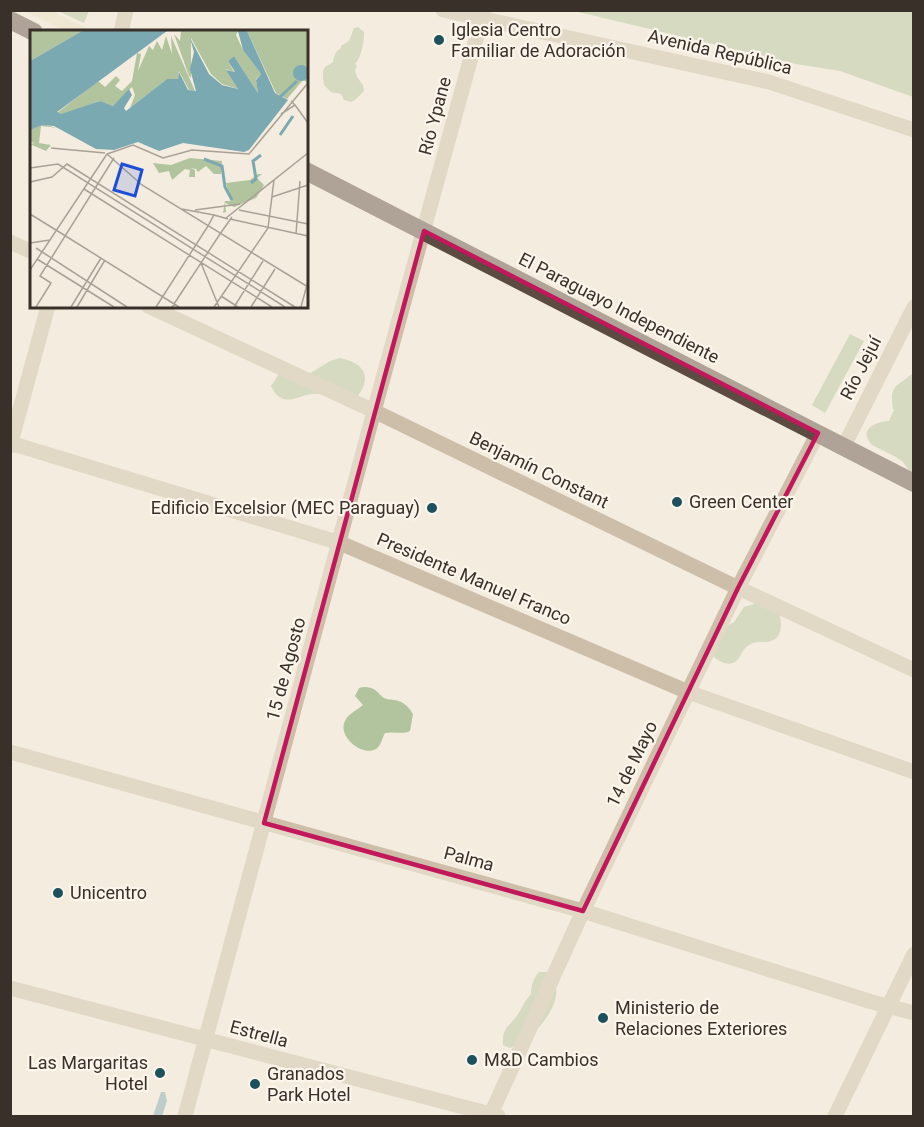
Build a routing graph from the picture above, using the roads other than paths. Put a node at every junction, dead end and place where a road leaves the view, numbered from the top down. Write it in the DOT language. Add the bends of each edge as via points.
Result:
graph roads {
  1 [pos="126,10"];
  2 [pos="442,10"];
  3 [pos="483,14"];
  4 [pos="10,20"];
  5 [pos="30,30"];
  6 [pos="121,30"];
  7 [pos="914,130"];
  8 [pos="308,172"];
  9 [pos="424,231"];
  10 [pos="10,242"];
  11 [pos="30,251"];
  12 [pos="47,308"];
  13 [pos="152,308"];
  14 [pos="914,308"];
  15 [pos="375,411"];
  16 [pos="818,433"];
  17 [pos="11,445"];
  18 [pos="844,446"];
  19 [pos="914,483"];
  20 [pos="340,543"];
  21 [pos="738,588"];
  22 [pos="914,670"];
  23 [pos="688,692"];
  24 [pos="10,752"];
  25 [pos="914,772"];
  26 [pos="264,823"];
  27 [pos="584,911"];
  28 [pos="914,954"];
  29 [pos="10,988"];
  30 [pos="888,1006"];
  31 [pos="914,1013"];
  32 [pos="206,1040"];
  33 [pos="186,1116"];
  34 [pos="493,1116"];
  35 [pos="835,1116"];
  1 -- 6 [label="street"];
  2 -- 3 [label="street, Avenida República"];
  3 -- 7 [label="street, Avenida República" via="769,82"];
  3 -- 9 [label="street, Río Ypane"];
  4 -- 5 [label="highway"];
  8 -- 9 [label="highway, El Paraguayo Independiente"];
  9 -- 15 [label="street, 15 de Agosto"];
  9 -- 16 [label="highway, El Paraguayo Independiente"];
  10 -- 11 [label="street"];
  12 -- 17 [label="street"];
  13 -- 15 [label="street, Benjamín Constant"];
  14 -- 18 [label="street, Río Jejuí"];
  15 -- 20 [label="street, 15 de Agosto"];
  15 -- 21 [label="street, Benjamín Constant"];
  16 -- 18 [label="highway, El Paraguayo Independiente"];
  16 -- 21 [label="street, 14 de Mayo"];
  17 -- 20 [label="street, Presidente Manuel Franco"];
  18 -- 19 [label="highway, El Paraguayo Independiente"];
  20 -- 23 [label="street, Presidente Manuel Franco"];
  20 -- 26 [label="street, 15 de Agosto"];
  21 -- 22 [label="street, Benjamín Constant"];
  21 -- 23 [label="street, 14 de Mayo"];
  23 -- 25 [label="street, Presidente Manuel Franco"];
  23 -- 27 [label="street, 14 de Mayo"];
  24 -- 26 [label="street, Palma"];
  26 -- 27 [label="street, Palma"];
  26 -- 32 [label="street, 15 de Agosto"];
  27 -- 30 [label="street, Palma"];
  27 -- 34 [label="street, 14 de Mayo"];
  28 -- 30 [label="street"];
  29 -- 32 [label="street, Estrella"];
  30 -- 31 [label="street, Palma"];
  30 -- 35 [label="street"];
  32 -- 33 [label="street, 15 de Agosto"];
  32 -- 34 [label="street, Estrella"];
}
